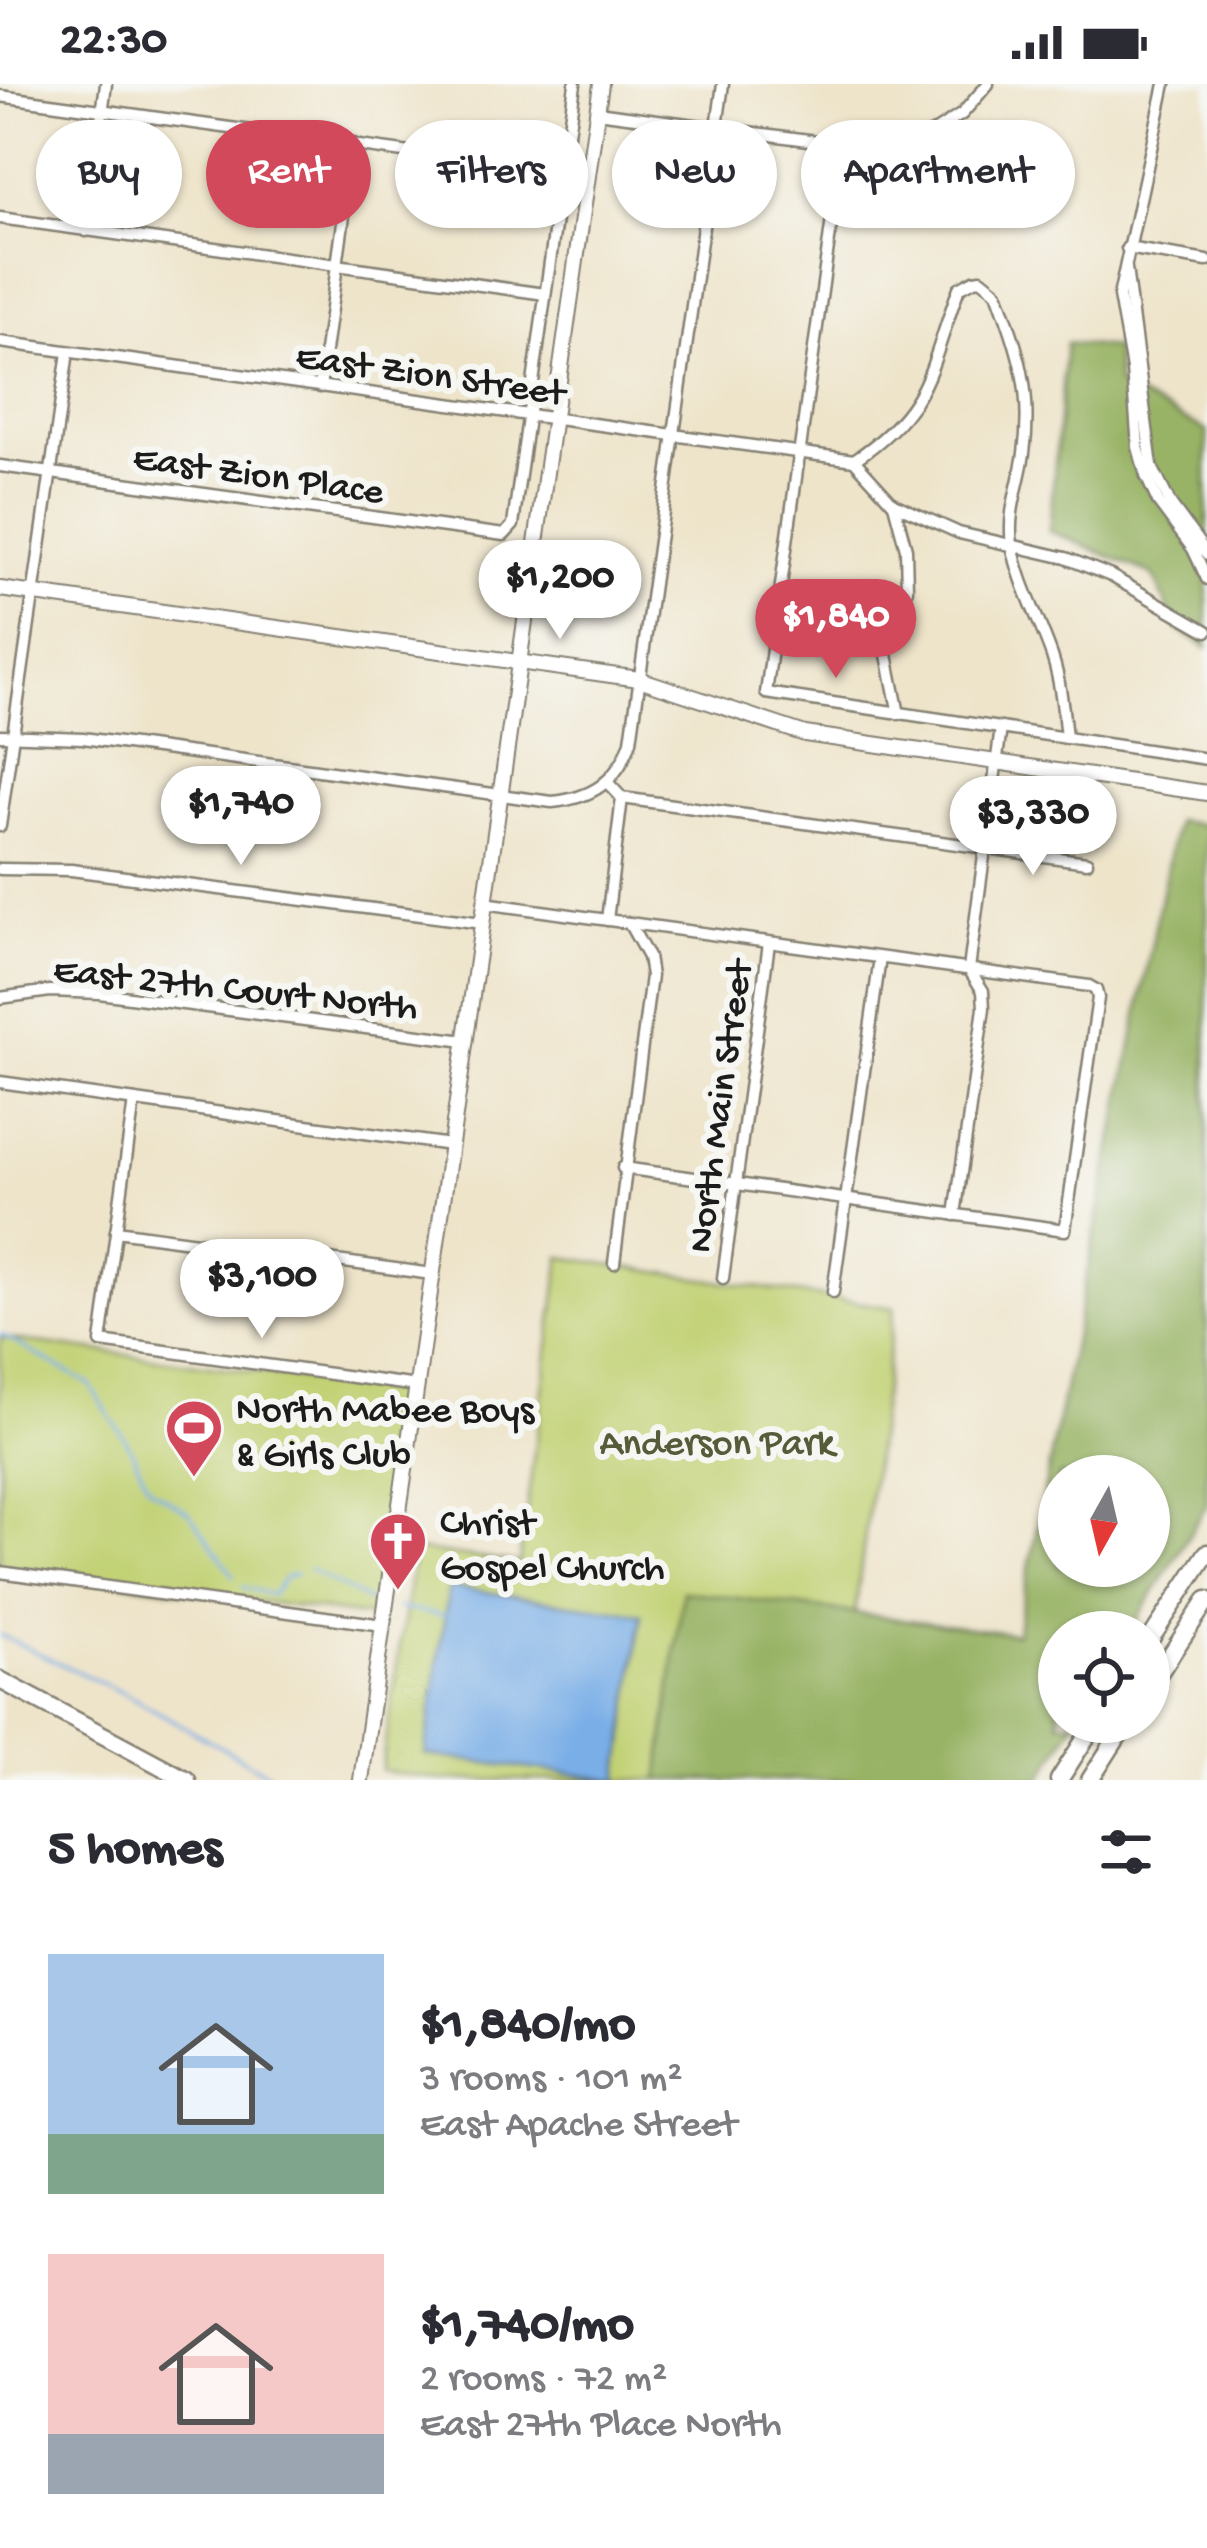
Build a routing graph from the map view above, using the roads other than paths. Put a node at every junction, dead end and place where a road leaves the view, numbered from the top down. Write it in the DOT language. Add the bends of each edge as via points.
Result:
graph roads {
  1 [pos="106,84"];
  2 [pos="574,84"];
  3 [pos="601,84"];
  4 [pos="723,84"];
  5 [pos="988,84"];
  6 [pos="1165,84"];
  7 [pos="0,96"];
  8 [pos="102,110"];
  9 [pos="597,112"];
  10 [pos="569,120"];
  11 [pos="653,120"];
  12 [pos="717,120"];
  13 [pos="953,120"];
  14 [pos="206,124"];
  15 [pos="0,218"];
  16 [pos="342,228"];
  17 [pos="554,228"];
  18 [pos="702,228"];
  19 [pos="830,228"];
  20 [pos="86,231"];
  21 [pos="1127,248"];
  22 [pos="1207,261"];
  23 [pos="1125,264"];
  24 [pos="336,266"];
  25 [pos="545,294"];
  26 [pos="0,342"];
  27 [pos="68,352"];
  28 [pos="320,387"];
  29 [pos="528,415"];
  30 [pos="554,419"];
  31 [pos="673,434"];
  32 [pos="798,452"];
  33 [pos="854,460"];
  34 [pos="0,466"];
  35 [pos="51,472"];
  36 [pos="894,504"];
  37 [pos="1012,546"];
  38 [pos="1207,554"];
  39 [pos="1207,579"];
  40 [pos="0,589"];
  41 [pos="33,593"];
  42 [pos="1207,631"];
  43 [pos="521,662"];
  44 [pos="639,680"];
  45 [pos="899,714"];
  46 [pos="1001,728"];
  47 [pos="0,734"];
  48 [pos="14,734"];
  49 [pos="1066,738"];
  50 [pos="1207,759"];
  51 [pos="998,762"];
  52 [pos="608,783"];
  53 [pos="1207,793"];
  54 [pos="500,794"];
  55 [pos="622,797"];
  56 [pos="0,826"];
  57 [pos="986,848"];
  58 [pos="1087,862"];
  59 [pos="0,869"];
  60 [pos="484,904"];
  61 [pos="607,920"];
  62 [pos="482,923"];
  63 [pos="629,923"];
  64 [pos="769,943"];
  65 [pos="880,958"];
  66 [pos="969,969"];
  67 [pos="0,998"];
  68 [pos="465,1041"];
  69 [pos="0,1082"];
  70 [pos="134,1101"];
  71 [pos="450,1145"];
  72 [pos="623,1168"];
  73 [pos="736,1186"];
  74 [pos="845,1201"];
  75 [pos="955,1216"];
  76 [pos="116,1231"];
  77 [pos="614,1263"];
  78 [pos="432,1274"];
  79 [pos="723,1278"];
  80 [pos="833,1292"];
  81 [pos="417,1386"];
  82 [pos="1207,1553"];
  83 [pos="0,1572"];
  84 [pos="1207,1600"];
  85 [pos="1169,1611"];
  86 [pos="383,1624"];
  87 [pos="1170,1656"];
  88 [pos="0,1680"];
  89 [pos="0,1690"];
  90 [pos="95,1730"];
  91 [pos="1083,1743"];
  92 [pos="1114,1743"];
  93 [pos="188,1780"];
  94 [pos="361,1780"];
  95 [pos="1059,1780"];
  96 [pos="1090,1780"];
  1 -- 8 [label="street"];
  2 -- 10 [label="street"];
  3 -- 9 [label="main road"];
  4 -- 12 [label="street"];
  5 -- 13 [label="street"];
  6 -- 21 [label="street"];
  7 -- 8 [label="street"];
  8 -- 14 [label="street"];
  8 -- 20 [label="street"];
  9 -- 11 [label="street"];
  9 -- 30 [label="main road"];
  15 -- 20 [label="street"];
  16 -- 24 [label="street"];
  17 -- 25 [label="street"];
  18 -- 31 [label="street"];
  19 -- 32 [label="street"];
  20 -- 24 [label="street"];
  21 -- 22 [label="street"];
  21 -- 23 [label="street"];
  23 -- 38 [label="street" via="1152,466"];
  23 -- 39 [label="street" via="1119,296 1138,447 1158,502"];
  24 -- 25 [label="street"];
  24 -- 28 [label="street"];
  25 -- 29 [label="street"];
  26 -- 27 [label="street, East Zion Street"];
  27 -- 28 [label="street, East Zion Street"];
  27 -- 35 [label="street"];
  28 -- 29 [label="street, East Zion Street"];
  29 -- 30 [label="street, East Zion Street"];
  29 -- 35 [label="street, East Zion Place" via="509,531 500,536"];
  30 -- 31 [label="street, East Zion Street"];
  30 -- 43 [label="main road"];
  31 -- 32 [label="street, East Zion Street"];
  31 -- 44 [label="street"];
  32 -- 33 [label="street, East Zion Street"];
  32 -- 45 [label="street" via="766,693"];
  33 -- 36 [label="street"];
  33 -- 37 [label="street" via="902,422 930,377 958,288 981,279 997,292 1028,400"];
  34 -- 35 [label="street, East Zion Place"];
  35 -- 41 [label="street"];
  36 -- 37 [label="street"];
  36 -- 45 [label="street" via="908,567 886,655"];
  37 -- 42 [label="street" via="1111,576"];
  37 -- 49 [label="street" via="1054,662"];
  40 -- 41 [label="main road"];
  41 -- 43 [label="main road"];
  41 -- 48 [label="street"];
  43 -- 44 [label="main road"];
  43 -- 54 [label="main road"];
  44 -- 51 [label="main road" via="806,734"];
  44 -- 52 [label="street" via="632,740"];
  45 -- 46 [label="street"];
  46 -- 49 [label="street"];
  46 -- 51 [label="street"];
  47 -- 48 [label="street"];
  48 -- 54 [label="street"];
  48 -- 56 [label="street"];
  49 -- 50 [label="street"];
  51 -- 53 [label="main road"];
  51 -- 57 [label="street"];
  52 -- 54 [label="street" via="572,800"];
  52 -- 55 [label="street"];
  54 -- 60 [label="main road"];
  55 -- 57 [label="street"];
  55 -- 61 [label="street"];
  57 -- 58 [label="street"];
  57 -- 66 [label="street"];
  59 -- 62 [label="street" via="70,870"];
  60 -- 61 [label="street"];
  60 -- 62 [label="main road"];
  61 -- 63 [label="street"];
  62 -- 68 [label="main road"];
  63 -- 64 [label="street"];
  63 -- 72 [label="street" via="651,976"];
  64 -- 65 [label="street"];
  64 -- 73 [label="street, North Main Street"];
  65 -- 66 [label="street"];
  65 -- 74 [label="street"];
  66 -- 75 [label="street" via="984,1008"];
  66 -- 75 [label="street" via="1089,986 1098,998 1066,1230"];
  67 -- 68 [label="street, East 27th Court North" via="99,993"];
  68 -- 71 [label="main road"];
  69 -- 70 [label="street"];
  70 -- 71 [label="street"];
  70 -- 76 [label="street"];
  71 -- 78 [label="main road"];
  72 -- 73 [label="street"];
  72 -- 77 [label="street"];
  73 -- 74 [label="street"];
  73 -- 79 [label="street, North Main Street"];
  74 -- 75 [label="street"];
  74 -- 80 [label="street"];
  76 -- 78 [label="street"];
  76 -- 81 [label="street" via="101,1342"];
  78 -- 81 [label="main road"];
  81 -- 86 [label="main road"];
  82 -- 85 [label="highway"];
  83 -- 86 [label="street"];
  84 -- 87 [label="highway"];
  86 -- 94 [label="main road"];
  88 -- 90 [label="highway"];
  89 -- 90 [label="highway"];
  90 -- 93 [label="highway"];
  91 -- 95 [label="highway"];
  92 -- 96 [label="highway"];
}
